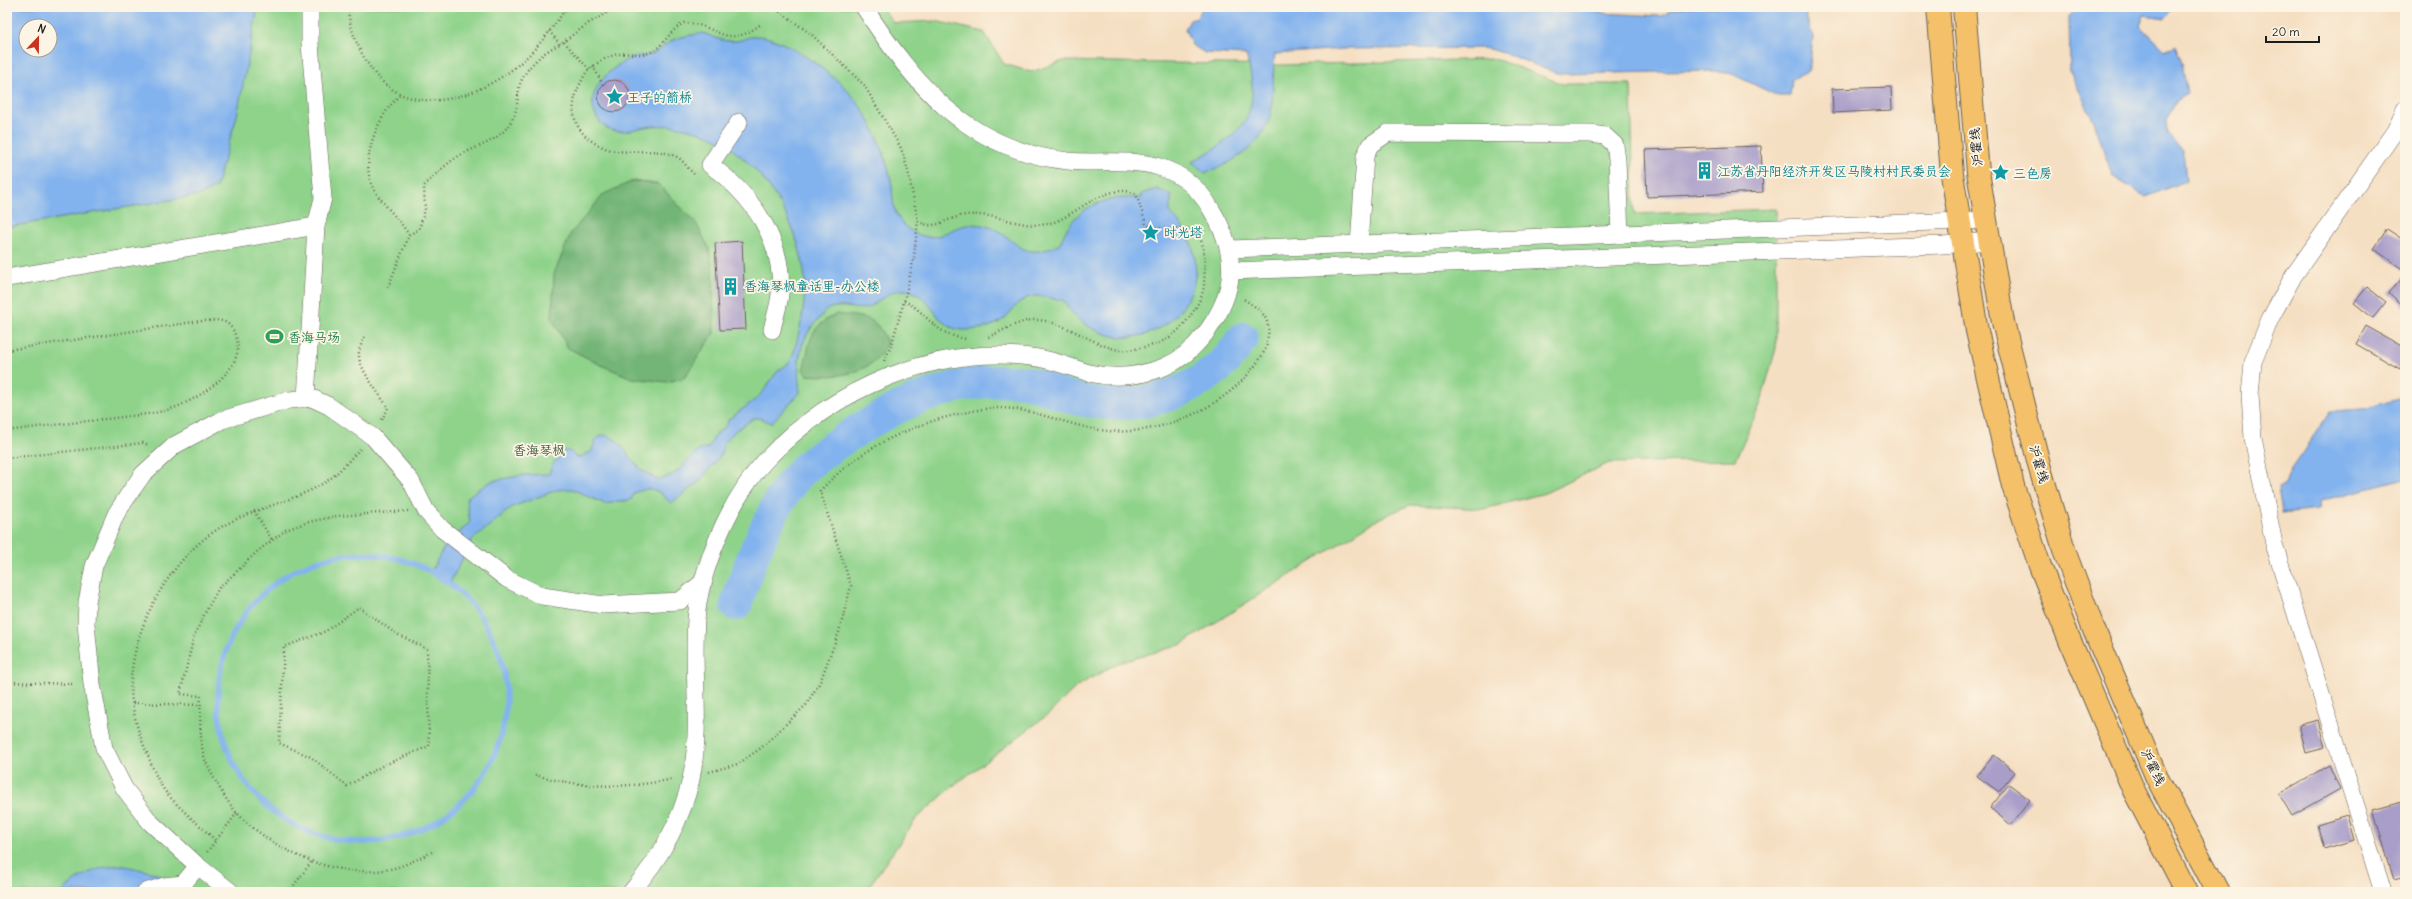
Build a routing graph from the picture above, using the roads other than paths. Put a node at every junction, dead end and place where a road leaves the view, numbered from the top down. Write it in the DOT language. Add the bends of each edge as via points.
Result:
graph roads {
  1 [pos="310,7"];
  2 [pos="864,7"];
  3 [pos="1938,7"];
  4 [pos="1964,7"];
  5 [pos="2405,109"];
  6 [pos="739,122"];
  7 [pos="1960,222"];
  8 [pos="316,226"];
  9 [pos="1988,231"];
  10 [pos="1620,235"];
  11 [pos="1963,244"];
  12 [pos="1359,245"];
  13 [pos="1230,249"];
  14 [pos="1231,271"];
  15 [pos="7,278"];
  16 [pos="772,330"];
  17 [pos="306,398"];
  18 [pos="704,581"];
  19 [pos="198,866"];
  20 [pos="144,892"];
  21 [pos="231,892"];
  22 [pos="631,892"];
  23 [pos="2187,892"];
  24 [pos="2218,892"];
  25 [pos="2383,892"];
  1 -- 8 [label="street" via="310,44 323,198"];
  2 -- 13 [label="street" via="910,74 948,110 971,126 1008,146 1047,157 1068,161 1131,162 1172,171 1204,196 1225,231"];
  3 -- 7 [label="highway, 沪霍线" via="1952,174"];
  4 -- 9 [label="highway, 沪霍线" via="1978,172"];
  5 -- 25 [label="street" via="2395,131 2298,269 2273,312 2253,362 2250,395 2253,438 2274,544"];
  6 -- 16 [label="street" via="710,166 734,185 755,208 773,245 779,267 780,294"];
  7 -- 9 [label="street"];
  7 -- 10 [label="street"];
  7 -- 11 [label="highway, 沪霍线"];
  8 -- 15 [label="street"];
  8 -- 17 [label="street"];
  9 -- 11 [label="street"];
  9 -- 24 [label="highway, 沪霍线" via="2003,322 2020,395 2066,553 2094,630 2157,778"];
  10 -- 12 [label="street"];
  10 -- 12 [label="street" via="1615,145 1605,136 1561,133 1388,133 1370,145 1365,156"];
  11 -- 14 [label="street"];
  11 -- 23 [label="highway, 沪霍线" via="1977,331 2013,486 2040,566 2134,791"];
  12 -- 13 [label="street"];
  13 -- 14 [label="street"];
  14 -- 18 [label="street" via="1224,303 1197,344 1185,356 1151,372 1112,376 1089,373 1038,358 980,356 928,363 884,379 842,399 811,419 762,464 727,519"];
  17 -- 18 [label="street" via="329,406 373,437 411,481 424,506 442,529 507,579 542,596 603,604 680,601"];
  17 -- 19 [label="street" via="260,407 222,420 168,451 143,474 116,514 89,583 87,609 92,684 104,748 124,788 150,822"];
  18 -- 22 [label="street" via="696,621 697,725 691,779 684,806 660,856"];
  19 -- 20 [label="street" via="183,884"];
  19 -- 21 [label="street"];
}
